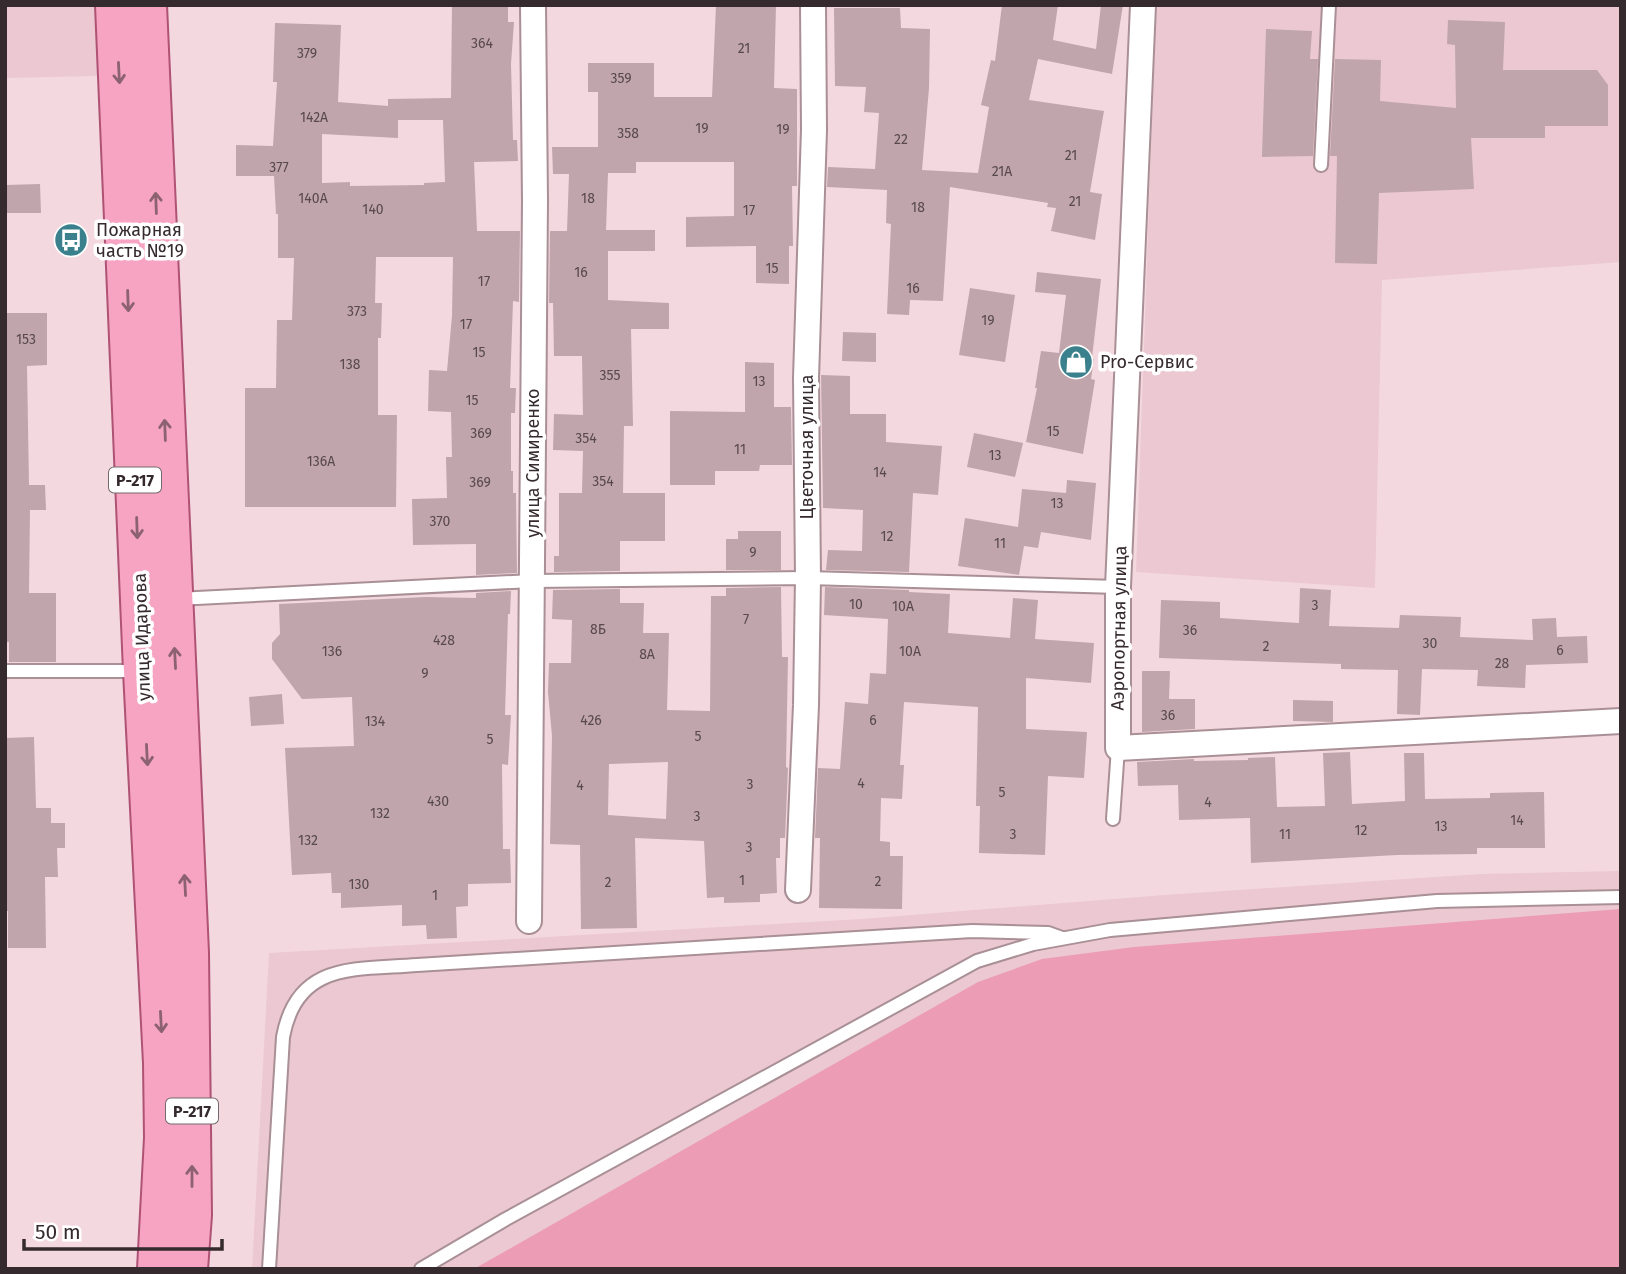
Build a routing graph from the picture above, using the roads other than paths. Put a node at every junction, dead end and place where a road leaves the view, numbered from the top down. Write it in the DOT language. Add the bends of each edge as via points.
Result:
graph roads {
  1 [pos="116,5"];
  2 [pos="147,5"];
  3 [pos="533,5"];
  4 [pos="813,5"];
  5 [pos="1143,5"];
  6 [pos="1329,5"];
  7 [pos="1321,166"];
  8 [pos="808,578"];
  9 [pos="532,581"];
  10 [pos="1118,587"];
  11 [pos="172,599"];
  12 [pos="5,671"];
  13 [pos="143,671"];
  14 [pos="1621,721"];
  15 [pos="1118,748"];
  16 [pos="1113,819"];
  17 [pos="798,890"];
  18 [pos="1621,897"];
  19 [pos="529,921"];
  20 [pos="1064,938"];
  21 [pos="157,1269"];
  22 [pos="188,1269"];
  23 [pos="269,1269"];
  24 [pos="421,1269"];
  1 -- 13 [label="main road, улица Идарова / Р-217, one-way"];
  11 -- 2 [label="main road, улица Идарова / Р-217, one-way"];
  3 -- 9 [label="street, улица Симиренко"];
  4 -- 8 [label="street, Цветочная улица" via="806,378"];
  5 -- 10 [label="street, Аэропортная улица"];
  6 -- 7 [label="lane"];
  8 -- 9 [label="lane"];
  8 -- 10 [label="lane"];
  8 -- 17 [label="street, Цветочная улица"];
  9 -- 11 [label="lane"];
  9 -- 19 [label="street, улица Симиренко"];
  10 -- 15 [label="street, Аэропортная улица"];
  22 -- 11 [label="main road, улица Идарова / Р-217, one-way" via="192,1215 190,992"];
  12 -- 13 [label="lane"];
  13 -- 21 [label="main road, улица Идарова / Р-217, one-way" via="163,1063"];
  14 -- 15 [label="street"];
  15 -- 16 [label="lane"];
  18 -- 20 [label="lane" via="1437,901"];
  20 -- 23 [label="lane" via="1048,933 972,932 405,966 342,971 325,978 302,991 286,1018"];
  20 -- 24 [label="lane" via="977,961"];
}
